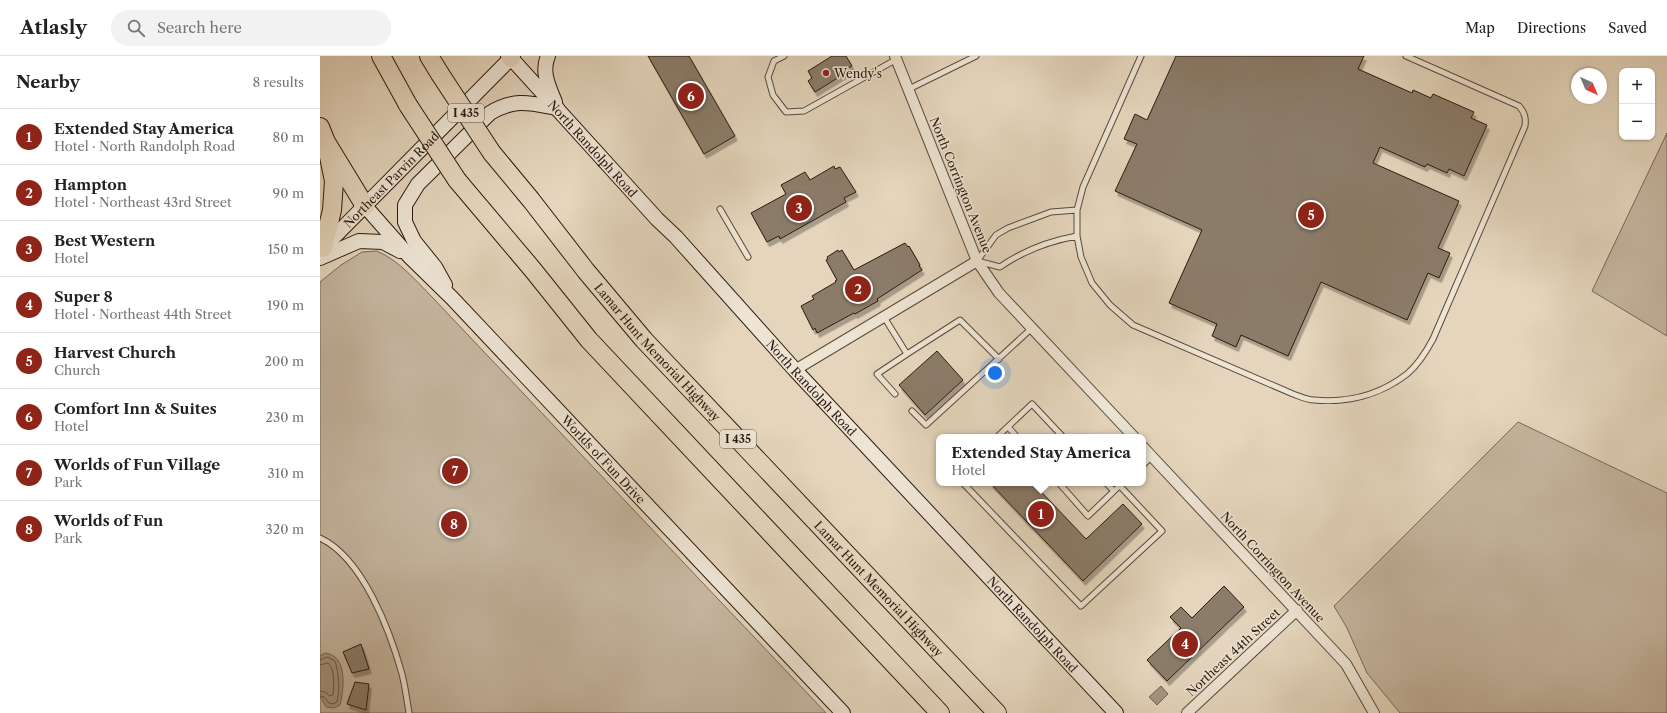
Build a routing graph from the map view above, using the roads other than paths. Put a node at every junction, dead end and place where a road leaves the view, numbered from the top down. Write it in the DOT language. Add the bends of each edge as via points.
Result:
graph roads {
  1 [pos="381,56"];
  2 [pos="429,56"];
  3 [pos="548,56"];
  4 [pos="784,56"];
  5 [pos="976,56"];
  6 [pos="1141,56"];
  7 [pos="1406,56"];
  8 [pos="511,57"];
  9 [pos="896,58"];
  10 [pos="909,90"];
  11 [pos="557,108"];
  12 [pos="323,135"];
  13 [pos="364,206"];
  14 [pos="720,209"];
  15 [pos="1077,210"];
  16 [pos="1076,236"];
  17 [pos="321,252"];
  18 [pos="409,256"];
  19 [pos="748,257"];
  20 [pos="977,261"];
  21 [pos="452,298"];
  22 [pos="884,317"];
  23 [pos="1032,328"];
  24 [pos="907,354"];
  25 [pos="999,359"];
  26 [pos="795,370"];
  27 [pos="895,394"];
  28 [pos="912,411"];
  29 [pos="1008,427"];
  30 [pos="1000,434"];
  31 [pos="1014,434"];
  32 [pos="1060,434"];
  33 [pos="1131,434"];
  34 [pos="1146,450"];
  35 [pos="1152,456"];
  36 [pos="1146,462"];
  37 [pos="966,486"];
  38 [pos="1061,486"];
  39 [pos="1109,486"];
  40 [pos="1121,486"];
  41 [pos="1123,486"];
  42 [pos="1114,491"];
  43 [pos="320,538"];
  44 [pos="1297,610"];
  45 [pos="409,713"];
  46 [pos="842,713"];
  47 [pos="940,713"];
  48 [pos="997,713"];
  49 [pos="1116,713"];
  50 [pos="1187,713"];
  51 [pos="1374,713"];
  1 -- 47 [label="highway, bridge" via="408,105 457,180 589,340"];
  2 -- 48 [label="highway, Lamar Hunt Memorial Highway / I 435, bridge" via="492,152 644,340"];
  3 -- 11 [label="main road" via="545,76"];
  4 -- 9 [label="lane" via="774,61 768,77 773,95 786,112 804,111"];
  5 -- 10 [label="lane"];
  6 -- 15 [label="lane" via="1083,186"];
  7 -- 16 [label="lane" via="1519,106 1524,112 1526,126 1433,339 1423,356 1408,373 1386,388 1360,397 1336,401 1312,400 1133,325 1110,305 1092,282 1081,257"];
  8 -- 11 [label="main road, North Randolph Road"];
  8 -- 13 [label="main road, Northeast Parvin Road"];
  9 -- 10 [label="street, North Corrington Avenue"];
  10 -- 20 [label="street, North Corrington Avenue"];
  11 -- 21 [label="main road" via="520,102 501,106 490,113 418,184 405,205 405,222 414,241 435,267"];
  11 -- 26 [label="main road, North Randolph Road"];
  12 -- 13 [label="highway"];
  12 -- 17 [label="highway" via="334,181 332,210"];
  13 -- 17 [label="main road, Northeast Parvin Road"];
  13 -- 18 [label="main road, Worlds of Fun Drive"];
  14 -- 19 [label="lane"];
  15 -- 16 [label="lane"];
  15 -- 20 [label="lane" via="1051,212 1008,228 996,235"];
  16 -- 20 [label="lane" via="1036,247 1013,258 1000,268"];
  17 -- 18 [label="main road" via="359,241 383,242"];
  18 -- 21 [label="main road, Worlds of Fun Drive"];
  20 -- 22 [label="street"];
  20 -- 23 [label="street, North Corrington Avenue" via="999,293"];
  21 -- 46 [label="main road, Worlds of Fun Drive"];
  22 -- 24 [label="lane"];
  22 -- 26 [label="street"];
  23 -- 25 [label="lane"];
  23 -- 33 [label="street, North Corrington Avenue"];
  24 -- 25 [label="lane" via="960,320"];
  24 -- 27 [label="lane" via="877,374"];
  25 -- 28 [label="lane" via="926,425"];
  26 -- 49 [label="main road, North Randolph Road"];
  29 -- 30 [label="lane"];
  29 -- 31 [label="lane"];
  29 -- 32 [label="lane" via="1032,404"];
  34 -- 35 [label="street, North Corrington Avenue"];
  35 -- 36 [label="lane"];
  35 -- 44 [label="street, North Corrington Avenue"];
  37 -- 41 [label="lane" via="1080,606 1162,532"];
  38 -- 42 [label="lane" via="1088,516"];
  39 -- 42 [label="lane"];
  40 -- 42 [label="lane"];
  43 -- 45 [label="lane" via="347,557 372,598 395,653"];
  44 -- 50 [label="street, Northeast 44th Street"];
  44 -- 51 [label="street, North Corrington Avenue" via="1346,664"];
}
